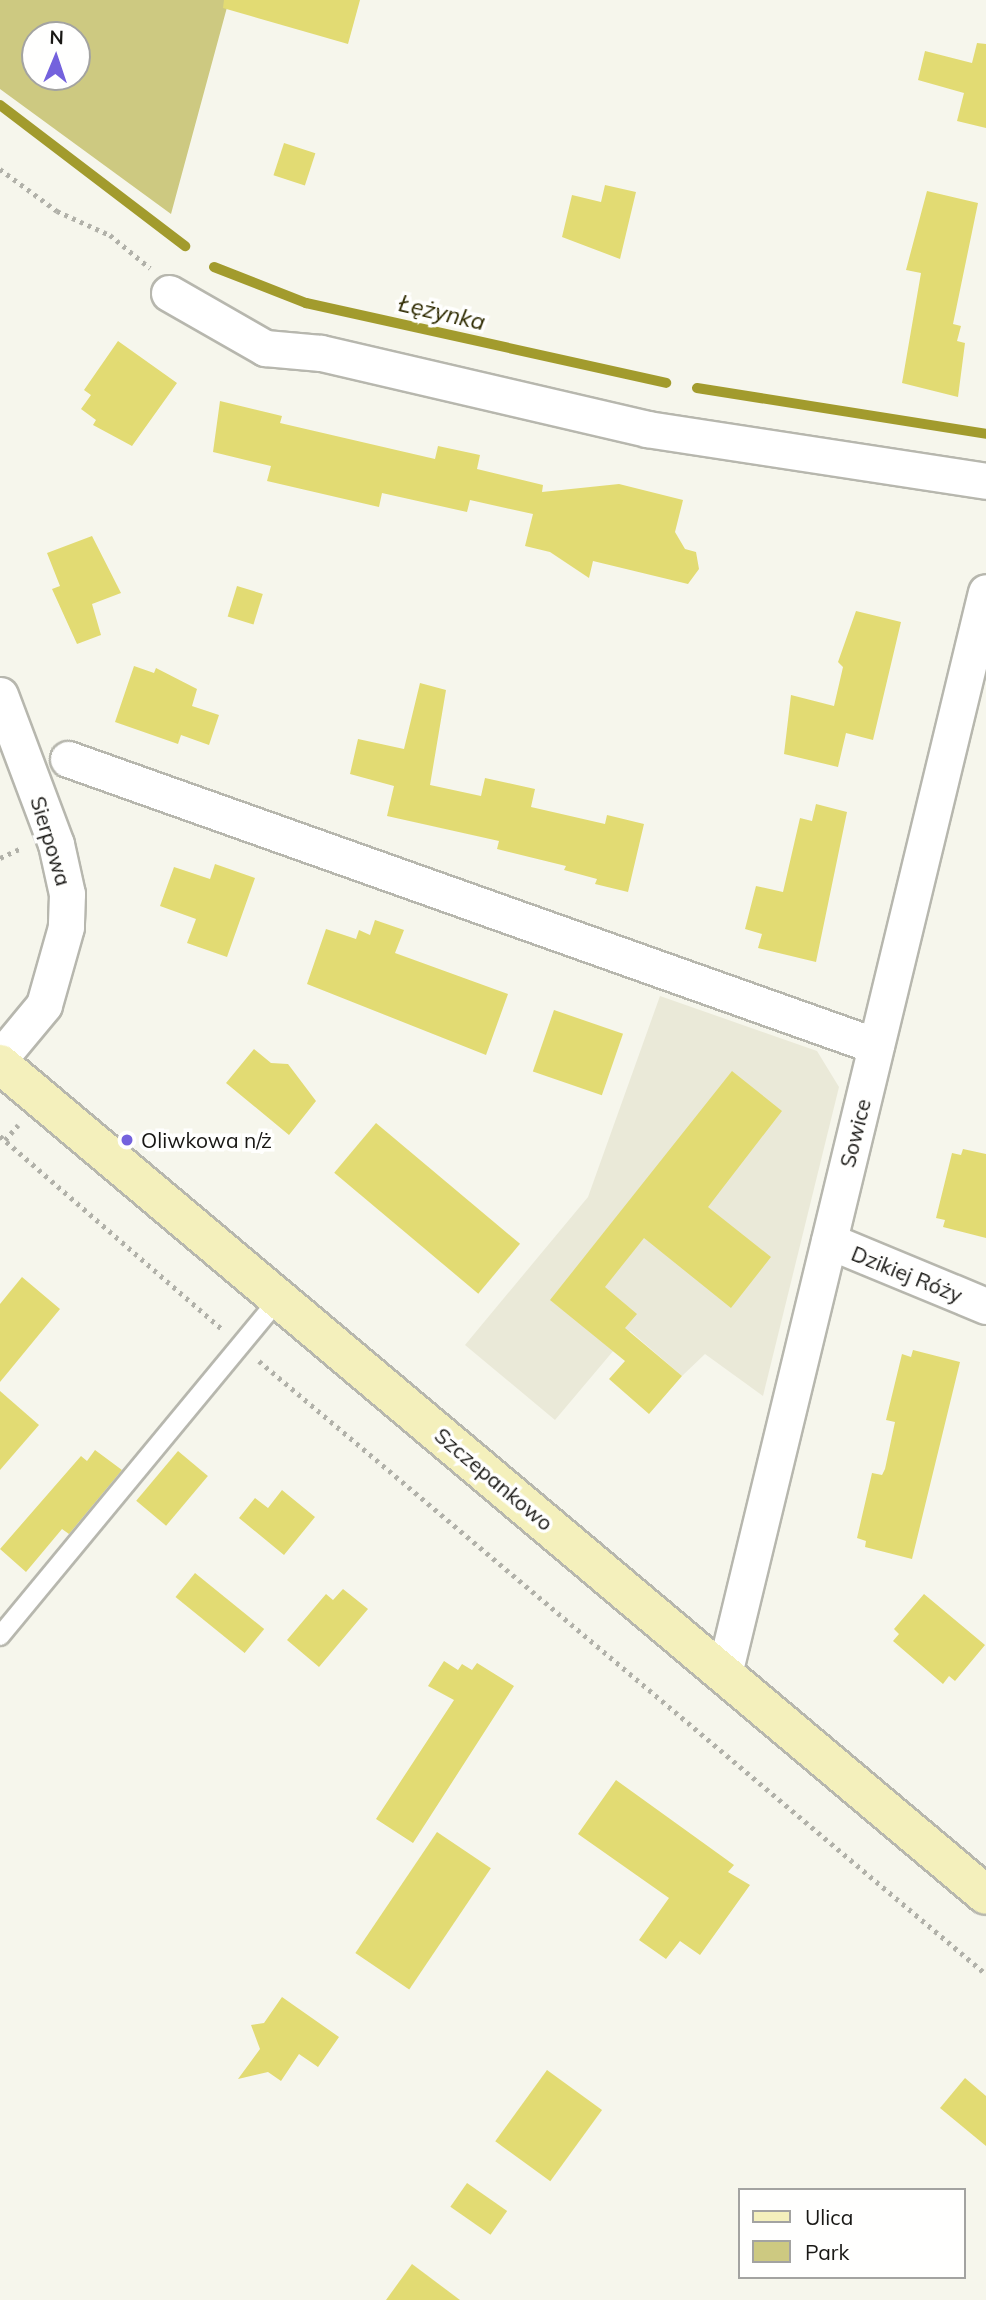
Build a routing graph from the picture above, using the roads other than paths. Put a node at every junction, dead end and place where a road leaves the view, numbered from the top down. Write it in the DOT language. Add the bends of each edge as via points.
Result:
graph roads {
  1 [pos="169,293"];
  2 [pos="986,481"];
  3 [pos="986,592"];
  4 [pos="0,695"];
  5 [pos="68,759"];
  6 [pos="876,1046"];
  7 [pos="0,1059"];
  8 [pos="0,1064"];
  9 [pos="829,1241"];
  10 [pos="280,1298"];
  11 [pos="986,1306"];
  12 [pos="0,1636"];
  13 [pos="724,1674"];
  14 [pos="986,1895"];
  1 -- 2 [label="street" via="265,348 321,353 647,429"];
  3 -- 6 [label="street, Sowice"];
  4 -- 7 [label="street, Sierpowa" via="55,844 67,894 66,927 44,1005"];
  5 -- 6 [label="street"];
  6 -- 9 [label="street, Sowice"];
  8 -- 10 [label="street, Szczepankowo"];
  9 -- 11 [label="street, Dzikiej Róży"];
  9 -- 13 [label="street, Sowice"];
  10 -- 12 [label="lane"];
  10 -- 13 [label="street, Szczepankowo"];
  13 -- 14 [label="street, Szczepankowo"];
}
